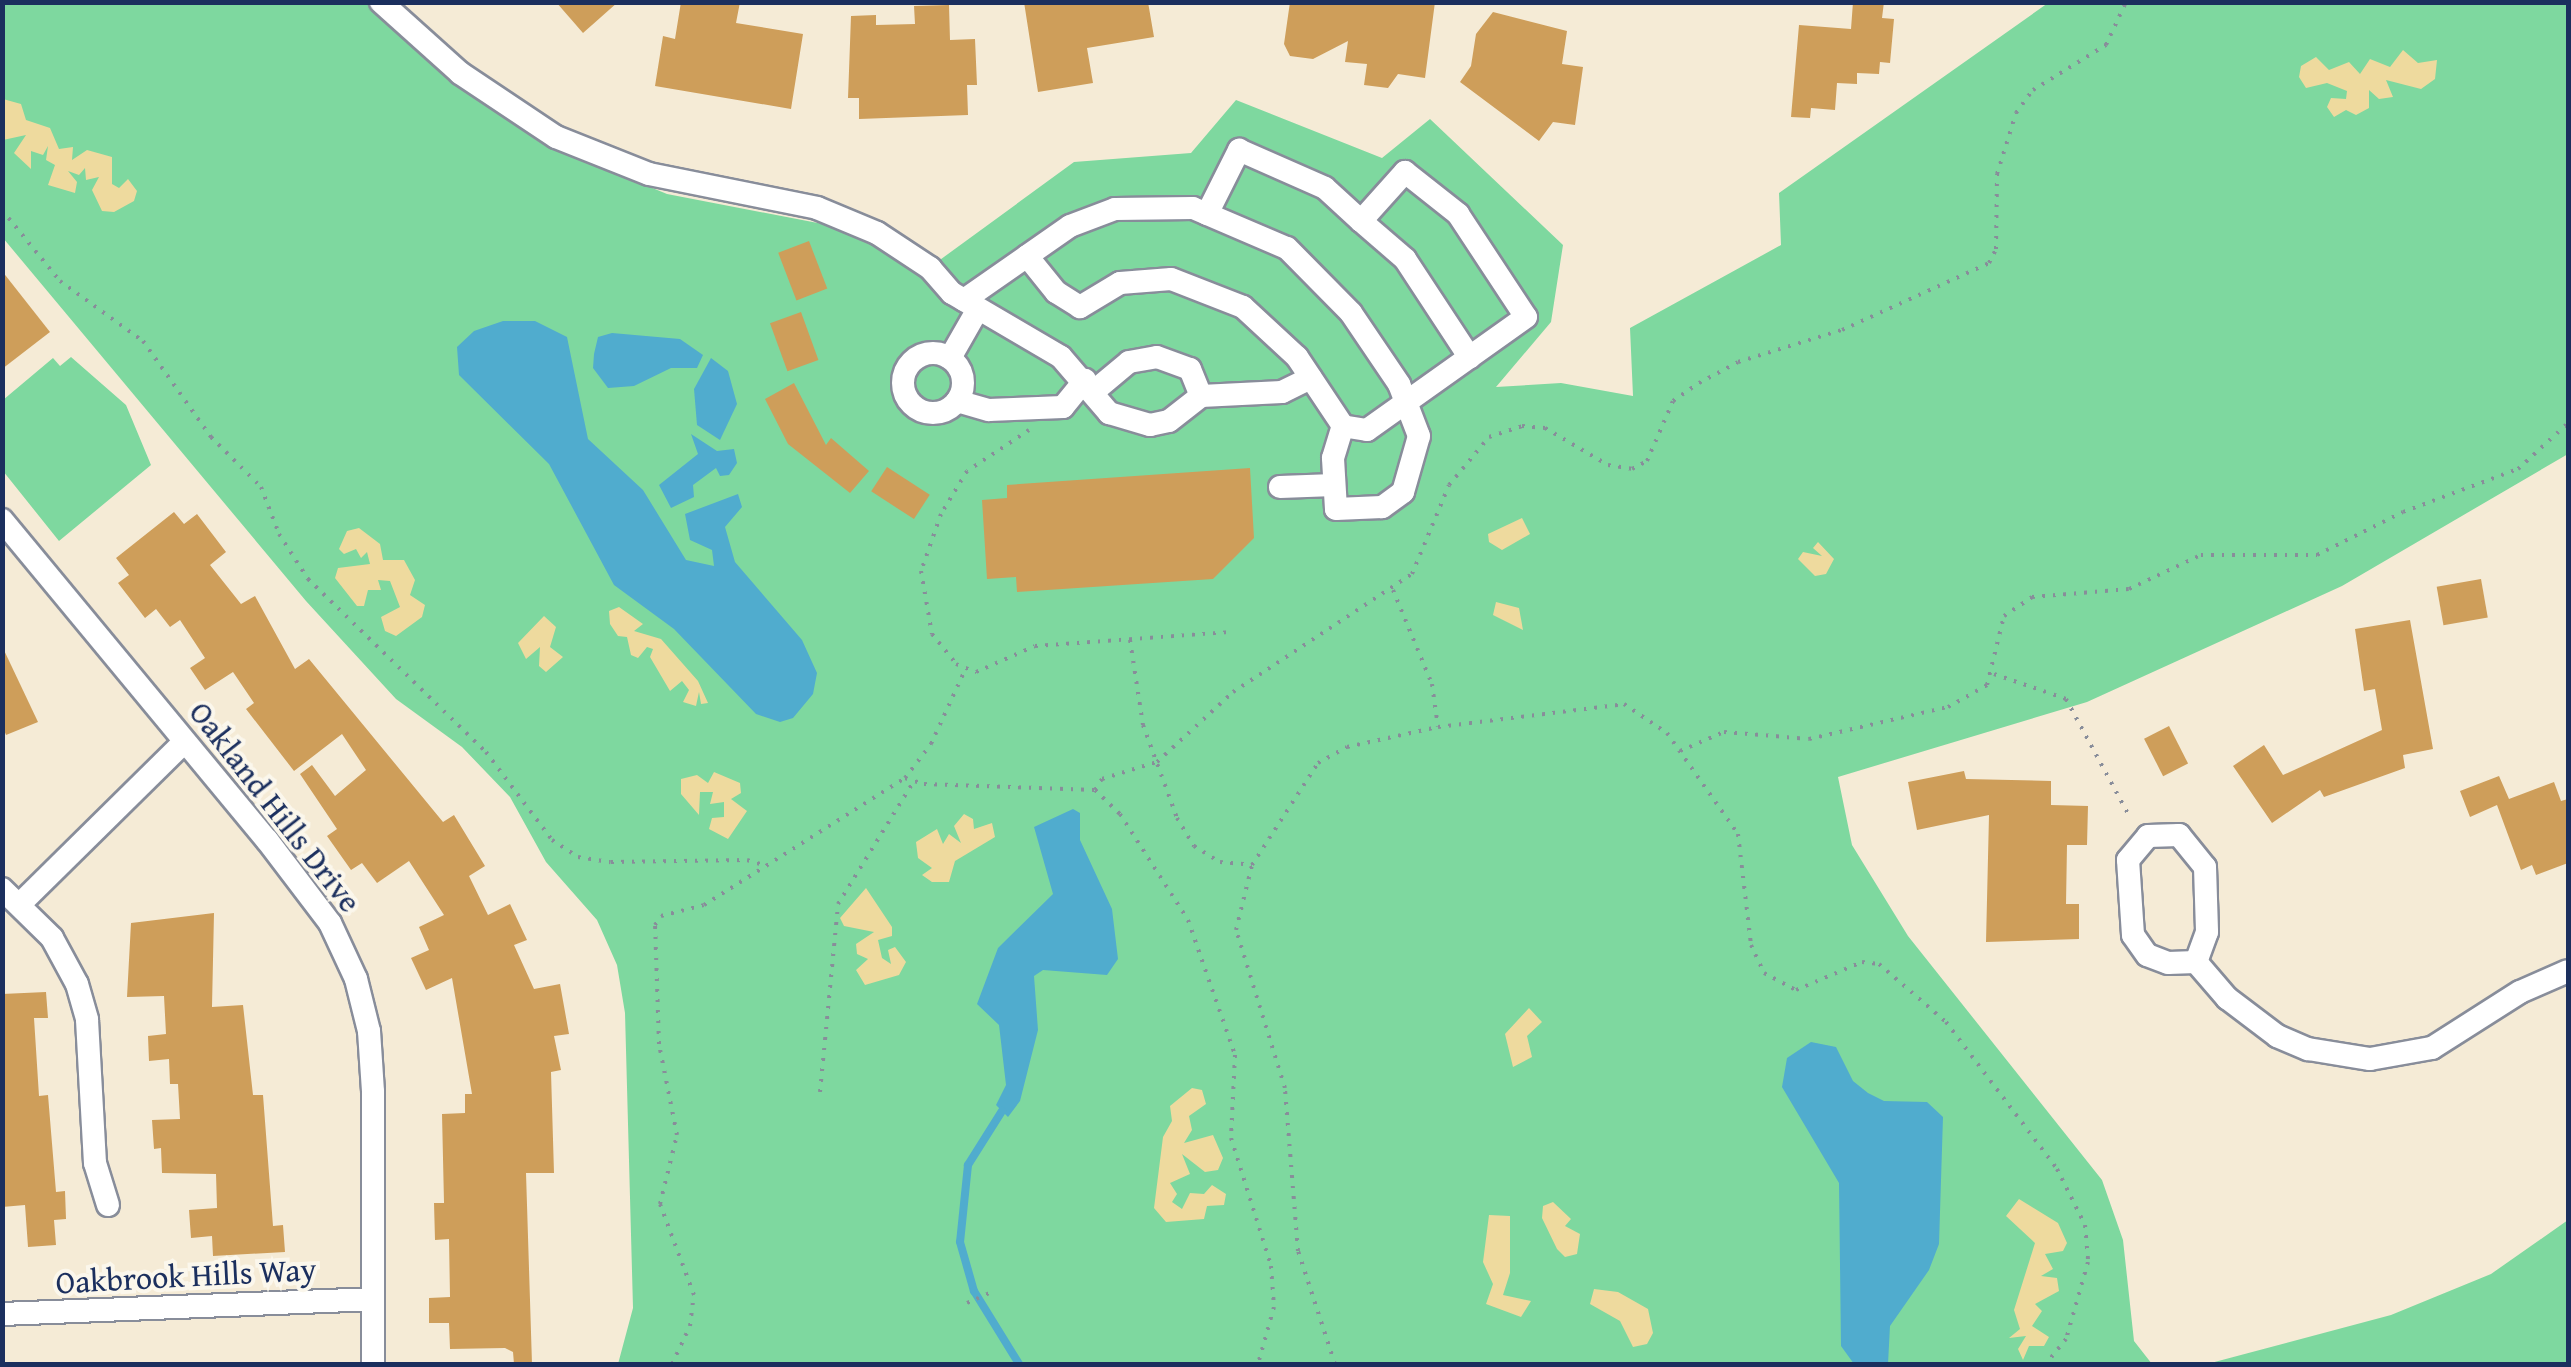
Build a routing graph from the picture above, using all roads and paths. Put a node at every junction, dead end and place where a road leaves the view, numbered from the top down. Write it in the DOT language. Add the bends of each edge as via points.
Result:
graph roads {
  1 [pos="381,2"];
  2 [pos="2126,2"];
  3 [pos="2,210"];
  4 [pos="1207,214"];
  5 [pos="1361,221"];
  6 [pos="1027,256"];
  7 [pos="971,305"];
  8 [pos="950,358"];
  9 [pos="1470,358"];
  10 [pos="1311,378"];
  11 [pos="1089,386"];
  12 [pos="1201,396"];
  13 [pos="957,401"];
  14 [pos="1407,404"];
  15 [pos="1028,408"];
  16 [pos="2568,423"];
  17 [pos="1343,426"];
  18 [pos="1334,485"];
  19 [pos="1280,487"];
  20 [pos="2,520"];
  21 [pos="1392,588"];
  22 [pos="1228,632"];
  23 [pos="1130,639"];
  24 [pos="966,668"];
  25 [pos="1994,674"];
  26 [pos="1438,727"];
  27 [pos="184,742"];
  28 [pos="1680,752"];
  29 [pos="1157,762"];
  30 [pos="904,778"];
  31 [pos="914,781"];
  32 [pos="1095,790"];
  33 [pos="2142,842"];
  34 [pos="1252,865"];
  35 [pos="766,866"];
  36 [pos="12,895"];
  37 [pos="2196,962"];
  38 [pos="2568,971"];
  39 [pos="820,1092"];
  40 [pos="108,1205"];
  41 [pos="988,1293"];
  42 [pos="373,1299"];
  43 [pos="967,1304"];
  44 [pos="2,1314"];
  45 [pos="373,1364"];
  46 [pos="672,1364"];
  47 [pos="1258,1364"];
  48 [pos="1335,1364"];
  49 [pos="2046,1364"];
  1 -- 7 [label="street" via="485,92 556,137 664,178 849,218 910,253"];
  2 -- 21 [label="path" via="2106,45 2033,90 2016,113 1997,174 1996,249 1989,263 1842,330 1738,362 1698,384 1673,401 1647,461 1632,470 1608,465 1545,428 1522,426 1489,437 1449,484 1412,574"];
  3 -- 35 [label="path" via="60,280 143,341 211,437 262,488 279,534 308,579 486,752 552,840 578,857 611,862 747,860"];
  4 -- 5 [label="street" via="1239,150 1325,188"];
  4 -- 6 [label="street" via="1193,208 1114,209 1070,226"];
  4 -- 14 [label="street" via="1287,248 1351,312"];
  5 -- 9 [label="street" via="1405,260"];
  5 -- 9 [label="street" via="1406,172 1458,214 1526,317"];
  6 -- 7 [label="street"];
  6 -- 10 [label="street" via="1056,292 1080,307 1120,283 1171,279 1243,306"];
  7 -- 8 [label="street"];
  7 -- 11 [label="street" via="1061,357"];
  8 -- 13 [label="street" via="964,383"];
  8 -- 13 [label="street" via="931,353 913,360 904,388 913,405 931,412"];
  9 -- 14 [label="street"];
  10 -- 12 [label="street" via="1282,392"];
  10 -- 17 [label="street"];
  11 -- 12 [label="street" via="1110,413 1150,424 1169,420"];
  11 -- 12 [label="street" via="1129,362 1156,356 1190,369"];
  11 -- 15 [label="street" via="1063,407"];
  13 -- 15 [label="street" via="990,410"];
  14 -- 17 [label="street" via="1367,430"];
  14 -- 18 [label="street" via="1419,436 1403,492 1382,507 1336,509"];
  15 -- 24 [label="path" via="1030,435 968,471 941,514 922,571 932,634"];
  16 -- 25 [label="path" via="2518,469 2403,512 2317,555 2212,554 2130,588 2032,596 2004,616"];
  17 -- 18 [label="street" via="1332,458"];
  18 -- 19 [label="street"];
  20 -- 27 [label="street, Oakland Hills Drive"];
  21 -- 26 [label="path" via="1432,684"];
  21 -- 29 [label="path" via="1233,692"];
  22 -- 23 [label="path"];
  23 -- 24 [label="path" via="1035,646 1001,665"];
  23 -- 29 [label="path" via="1143,726"];
  24 -- 30 [label="path" via="931,744"];
  25 -- 28 [label="path" via="1978,692 1922,714 1809,739 1724,732"];
  25 -- 33 [label="path" via="2066,699"];
  26 -- 28 [label="path" via="1624,704 1666,733"];
  26 -- 34 [label="path" via="1347,747 1318,763"];
  27 -- 36 [label="street"];
  27 -- 42 [label="street, Oakland Hills Drive" via="330,924 356,979 369,1031 373,1092"];
  28 -- 49 [label="path" via="1738,834 1751,946 1764,974 1796,990 1862,962 1879,964 1946,1022 2058,1169 2084,1225 2088,1262 2066,1340"];
  29 -- 32 [label="path" via="1102,779"];
  29 -- 34 [label="path" via="1194,846 1220,862"];
  30 -- 31 [label="path"];
  30 -- 35 [label="path"];
  31 -- 32 [label="path"];
  31 -- 39 [label="path" via="838,904"];
  32 -- 47 [label="path" via="1120,814 1188,920 1230,1038 1231,1138 1273,1286 1270,1331"];
  33 -- 37 [label="street" via="2128,860 2133,935 2147,955"];
  33 -- 37 [label="street" via="2179,835 2205,867 2207,932"];
  34 -- 48 [label="path" via="1236,930 1286,1088 1298,1251"];
  35 -- 46 [label="path" via="704,905 661,916 653,936 659,1044 676,1135 661,1194 662,1220 694,1295 690,1326"];
  36 -- 40 [label="street" via="69,962 77,984 87,1020 95,1164"];
  37 -- 38 [label="street" via="2227,998 2277,1036 2370,1059 2432,1048 2520,992"];
  41 -- 43 [label="path"];
  42 -- 44 [label="street, Oakbrook Hills Way"];
  42 -- 45 [label="street, Oakland Hills Drive"];
}
